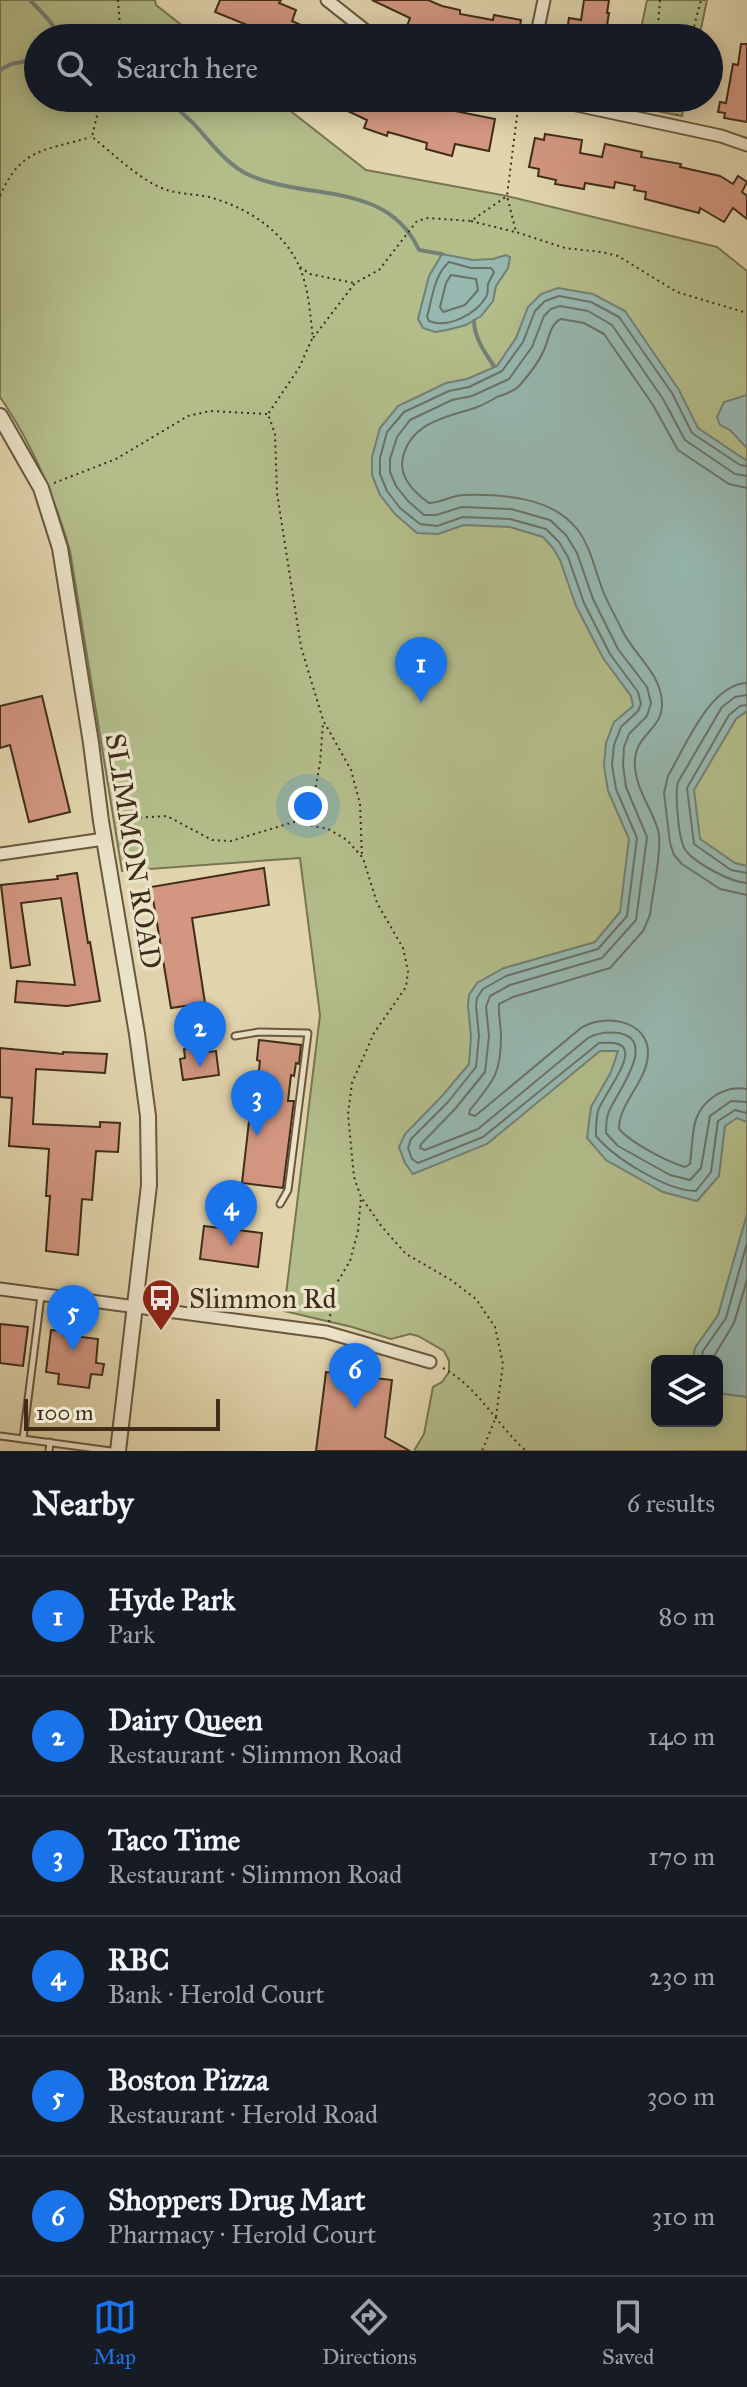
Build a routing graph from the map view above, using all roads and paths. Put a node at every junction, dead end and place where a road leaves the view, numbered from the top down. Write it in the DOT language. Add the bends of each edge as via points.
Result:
graph roads {
  1 [pos="118,0"];
  2 [pos="327,0"];
  3 [pos="544,0"];
  4 [pos="660,0"];
  5 [pos="701,0"];
  6 [pos="120,24"];
  7 [pos="357,24"];
  8 [pos="539,24"];
  9 [pos="658,24"];
  10 [pos="695,24"];
  11 [pos="98,112"];
  12 [pos="520,112"];
  13 [pos="609,112"];
  14 [pos="676,112"];
  15 [pos="678,117"];
  16 [pos="92,137"];
  17 [pos="747,145"];
  18 [pos="0,196"];
  19 [pos="507,196"];
  20 [pos="471,221"];
  21 [pos="516,232"];
  22 [pos="299,266"];
  23 [pos="355,283"];
  24 [pos="747,313"];
  25 [pos="313,338"];
  26 [pos="268,414"];
  27 [pos="0,416"];
  28 [pos="59,482"];
  29 [pos="323,720"];
  30 [pos="101,821"];
  31 [pos="294,822"];
  32 [pos="104,839"];
  33 [pos="0,854"];
  34 [pos="363,858"];
  35 [pos="235,1036"];
  36 [pos="361,1197"];
  37 [pos="280,1204"];
  38 [pos="0,1289"];
  39 [pos="41,1295"];
  40 [pos="136,1307"];
  41 [pos="326,1332"];
  42 [pos="430,1362"];
  43 [pos="496,1417"];
  44 [pos="0,1436"];
  45 [pos="23,1439"];
  46 [pos="50,1442"];
  47 [pos="49,1451"];
  48 [pos="111,1451"];
  49 [pos="118,1451"];
  50 [pos="482,1451"];
  51 [pos="526,1451"];
  1 -- 6 [label="path"];
  2 -- 7 [label="street"];
  3 -- 8 [label="street"];
  4 -- 9 [label="path"];
  5 -- 10 [label="path"];
  11 -- 16 [label="path"];
  12 -- 19 [label="path"];
  13 -- 17 [label="street"];
  14 -- 15 [label="path"];
  16 -- 18 [label="path" via="20,163"];
  16 -- 22 [label="path" via="165,189 209,197 261,220"];
  19 -- 20 [label="path"];
  19 -- 21 [label="path"];
  20 -- 21 [label="path"];
  20 -- 23 [label="path" via="417,221 379,270"];
  21 -- 24 [label="path" via="565,248 618,256 677,292"];
  22 -- 23 [label="path" via="310,274"];
  22 -- 25 [label="path"];
  23 -- 25 [label="path"];
  25 -- 26 [label="path"];
  26 -- 28 [label="path" via="210,411 188,416 116,459"];
  26 -- 29 [label="path" via="275,434 277,493 301,647"];
  27 -- 30 [label="street, SLIMMON ROAD" via="41,488 60,548"];
  29 -- 31 [label="path" via="314,796"];
  29 -- 34 [label="path" via="351,770 360,804"];
  30 -- 31 [label="path" via="167,816 212,840 231,841"];
  30 -- 32 [label="street, SLIMMON ROAD"];
  31 -- 34 [label="path" via="328,829"];
  32 -- 33 [label="street"];
  32 -- 40 [label="street, SLIMMON ROAD" via="148,1116 149,1185"];
  34 -- 36 [label="path" via="408,971 406,987 374,1033 352,1083 349,1129"];
  35 -- 37 [label="lane" via="308,1033 288,1190"];
  36 -- 41 [label="path" via="358,1231 350,1261 335,1286"];
  36 -- 43 [label="path" via="406,1254 476,1299 495,1327 503,1364"];
  38 -- 39 [label="street"];
  39 -- 40 [label="street"];
  39 -- 45 [label="lane"];
  40 -- 41 [label="street"];
  40 -- 49 [label="street, SLIMMON ROAD"];
  41 -- 42 [label="street"];
  42 -- 43 [label="path" via="457,1376"];
  43 -- 50 [label="path"];
  43 -- 51 [label="path"];
  44 -- 45 [label="lane"];
  45 -- 46 [label="lane"];
  46 -- 47 [label="lane"];
  46 -- 48 [label="lane"];
}
